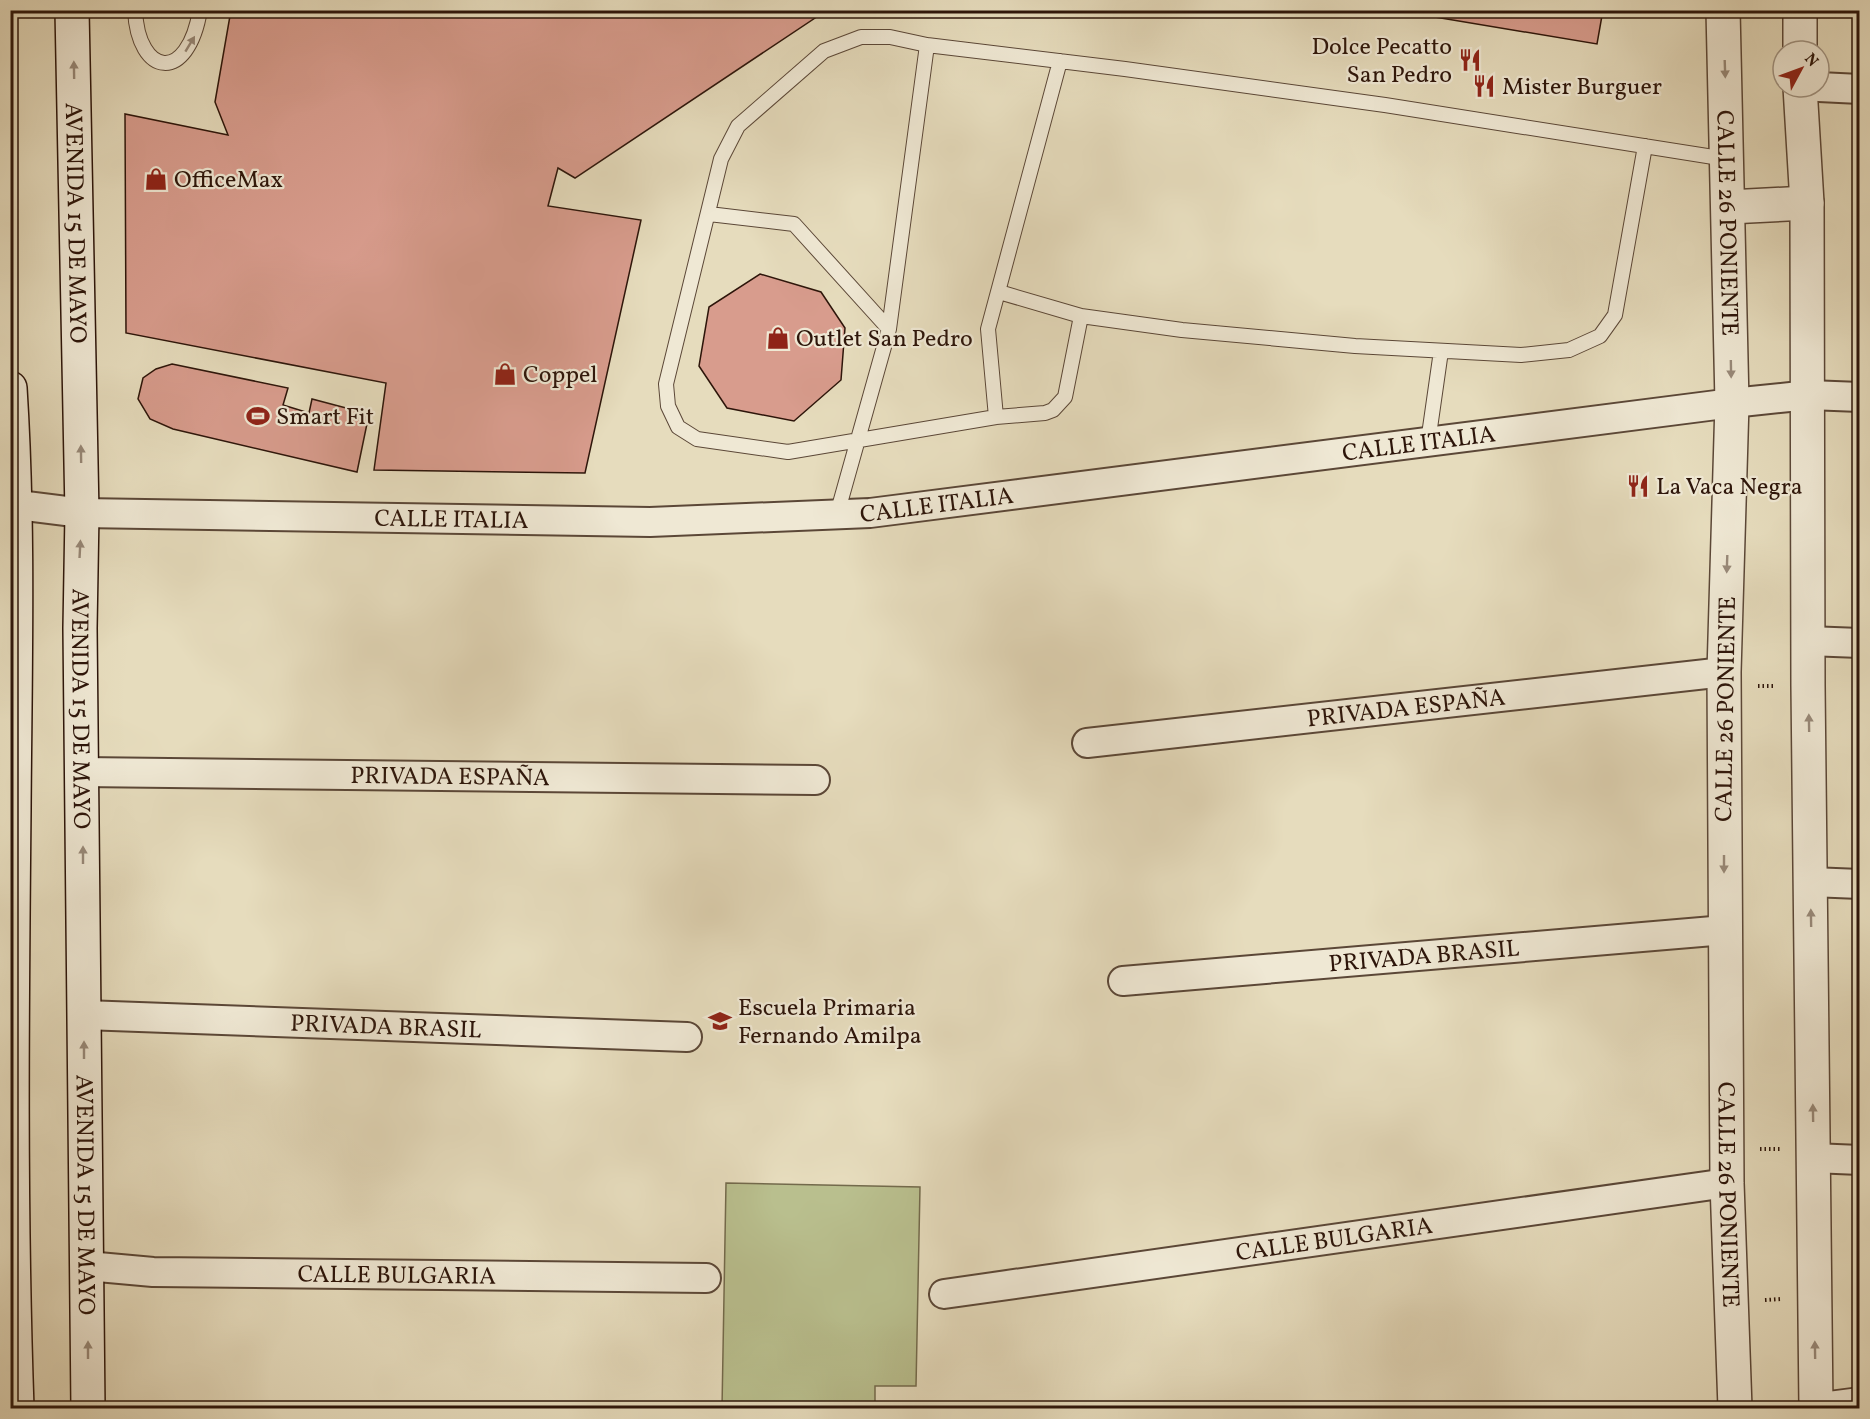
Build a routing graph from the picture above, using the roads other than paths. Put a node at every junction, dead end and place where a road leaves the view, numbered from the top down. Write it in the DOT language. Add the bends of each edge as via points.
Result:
graph roads {
  1 [pos="72,10"];
  2 [pos="135,10"];
  3 [pos="200,10"];
  4 [pos="1723,10"];
  5 [pos="1800,10"];
  6 [pos="1800,39"];
  7 [pos="927,45"];
  8 [pos="1060,61"];
  9 [pos="1831,88"];
  10 [pos="1860,89"];
  11 [pos="1801,99"];
  12 [pos="1645,146"];
  13 [pos="1727,159"];
  14 [pos="1807,203"];
  15 [pos="1729,207"];
  16 [pos="709,214"];
  17 [pos="999,292"];
  18 [pos="1081,316"];
  19 [pos="889,330"];
  20 [pos="1441,351"];
  21 [pos="10,388"];
  22 [pos="1809,395"];
  23 [pos="1860,397"];
  24 [pos="1732,404"];
  25 [pos="996,417"];
  26 [pos="857,439"];
  27 [pos="1428,442"];
  28 [pos="14,504"];
  29 [pos="82,513"];
  30 [pos="837,514"];
  31 [pos="1808,641"];
  32 [pos="1860,643"];
  33 [pos="1724,679"];
  34 [pos="1087,743"];
  35 [pos="82,772"];
  36 [pos="815,780"];
  37 [pos="1810,882"];
  38 [pos="1860,884"];
  39 [pos="1725,930"];
  40 [pos="1123,981"];
  41 [pos="11,1002"];
  42 [pos="84,1016"];
  43 [pos="687,1037"];
  44 [pos="1813,1153"];
  45 [pos="1860,1160"];
  46 [pos="1726,1183"];
  47 [pos="11,1255"];
  48 [pos="87,1266"];
  49 [pos="706,1278"];
  50 [pos="944,1294"];
  51 [pos="1860,1402"];
  52 [pos="16,1408"];
  53 [pos="88,1408"];
  54 [pos="1735,1408"];
  55 [pos="1815,1408"];
  29 -- 1 [label="street, AVENIDA 15 DE MAYO, one-way"];
  2 -- 3 [label="lane, one-way" via="136,31 146,48 159,62 170,65 190,46"];
  4 -- 13 [label="street, CALLE 26 PONIENTE, one-way"];
  5 -- 6 [label="street"];
  7 -- 8 [label="lane"];
  7 -- 16 [label="lane" via="890,37 861,38 824,51 738,126 721,159"];
  7 -- 19 [label="lane"];
  8 -- 12 [label="lane" via="1385,105"];
  8 -- 17 [label="lane"];
  9 -- 10 [label="street"];
  11 -- 14 [label="street"];
  12 -- 13 [label="lane"];
  12 -- 20 [label="lane" via="1615,315 1600,336 1569,350 1521,355"];
  13 -- 15 [label="street, CALLE 26 PONIENTE"];
  14 -- 15 [label="street"];
  14 -- 22 [label="street"];
  15 -- 24 [label="street, CALLE 26 PONIENTE, one-way"];
  16 -- 19 [label="lane" via="794,224"];
  16 -- 26 [label="lane" via="666,384 668,406 678,427 697,439 788,452"];
  17 -- 18 [label="lane"];
  17 -- 25 [label="lane" via="988,329"];
  18 -- 20 [label="lane" via="1269,340"];
  18 -- 25 [label="lane" via="1065,397 1060,404 1045,413"];
  19 -- 26 [label="lane"];
  20 -- 27 [label="lane"];
  21 -- 28 [label="street"];
  22 -- 23 [label="street, CALLE ITALIA"];
  22 -- 24 [label="street, CALLE ITALIA"];
  22 -- 31 [label="street"];
  24 -- 27 [label="street, CALLE ITALIA"];
  24 -- 33 [label="street, CALLE 26 PONIENTE, one-way"];
  25 -- 26 [label="lane"];
  26 -- 30 [label="lane"];
  27 -- 30 [label="street, CALLE ITALIA"];
  28 -- 29 [label="street, CALLE ITALIA"];
  28 -- 41 [label="street"];
  29 -- 30 [label="street, CALLE ITALIA" via="650,522"];
  35 -- 29 [label="street, AVENIDA 15 DE MAYO, one-way"];
  31 -- 32 [label="street"];
  37 -- 31 [label="street, one-way"];
  33 -- 34 [label="street, PRIVADA ESPAÑA"];
  33 -- 39 [label="street, CALLE 26 PONIENTE, one-way"];
  35 -- 36 [label="street, PRIVADA ESPAÑA"];
  42 -- 35 [label="street, AVENIDA 15 DE MAYO, one-way"];
  37 -- 38 [label="street"];
  44 -- 37 [label="street, one-way"];
  39 -- 40 [label="street, PRIVADA BRASIL"];
  39 -- 46 [label="street, CALLE 26 PONIENTE"];
  41 -- 47 [label="street"];
  42 -- 43 [label="street, PRIVADA BRASIL"];
  48 -- 42 [label="street, AVENIDA 15 DE MAYO, one-way"];
  44 -- 45 [label="street"];
  55 -- 44 [label="street, one-way"];
  46 -- 50 [label="street, CALLE BULGARIA"];
  46 -- 54 [label="street, CALLE 26 PONIENTE"];
  47 -- 52 [label="street"];
  48 -- 49 [label="street, CALLE BULGARIA" via="153,1272"];
  53 -- 48 [label="street, AVENIDA 15 DE MAYO, one-way"];
  51 -- 55 [label="street"];
}
